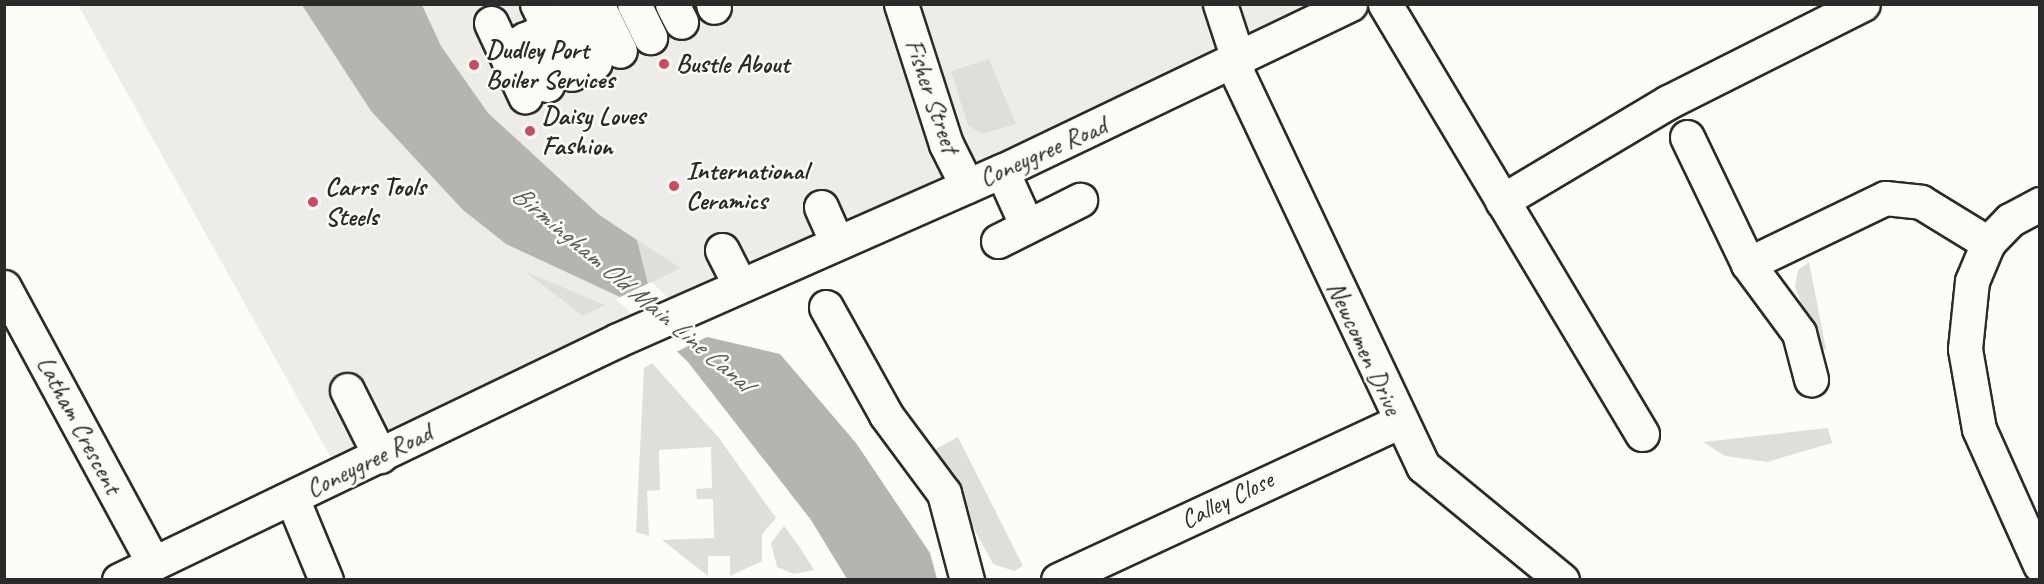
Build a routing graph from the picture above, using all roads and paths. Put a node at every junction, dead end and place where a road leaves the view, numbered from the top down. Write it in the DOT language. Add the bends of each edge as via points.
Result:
graph roads {
  1 [pos="634,4"];
  2 [pos="901,4"];
  3 [pos="1220,4"];
  4 [pos="1350,4"];
  5 [pos="1385,4"];
  6 [pos="1863,4"];
  7 [pos="650,37"];
  8 [pos="1236,63"];
  9 [pos="1687,137"];
  10 [pos="1002,171"];
  11 [pos="967,186"];
  12 [pos="1080,200"];
  13 [pos="1502,201"];
  14 [pos="2040,204"];
  15 [pos="821,207"];
  16 [pos="1027,226"];
  17 [pos="998,241"];
  18 [pos="837,243"];
  19 [pos="1988,243"];
  20 [pos="722,250"];
  21 [pos="1748,264"];
  22 [pos="4,287"];
  23 [pos="735,287"];
  24 [pos="826,307"];
  25 [pos="1811,379"];
  26 [pos="347,390"];
  27 [pos="1398,422"];
  28 [pos="1642,434"];
  29 [pos="380,456"];
  30 [pos="292,498"];
  31 [pos="153,563"];
  32 [pos="2040,567"];
  33 [pos="119,579"];
  34 [pos="326,579"];
  35 [pos="967,579"];
  36 [pos="1058,579"];
  37 [pos="1562,579"];
  38 [pos="2025,579"];
  1 -- 7 [label="street"];
  2 -- 11 [label="street, Fisher Street" via="946,144"];
  3 -- 8 [label="street, Newcomen Drive"];
  4 -- 8 [label="street, Coneygree Road"];
  5 -- 13 [label="street"];
  6 -- 13 [label="street" via="1668,102"];
  8 -- 10 [label="street, Coneygree Road"];
  8 -- 27 [label="street, Newcomen Drive"];
  9 -- 21 [label="street"];
  10 -- 11 [label="street, Coneygree Road"];
  10 -- 16 [label="street"];
  11 -- 18 [label="street, Coneygree Road"];
  12 -- 16 [label="street"];
  13 -- 28 [label="street"];
  14 -- 19 [label="street" via="2010,220"];
  15 -- 18 [label="street"];
  16 -- 17 [label="street"];
  18 -- 23 [label="street, Coneygree Road"];
  19 -- 21 [label="street" via="1953,217 1921,202 1885,198"];
  19 -- 32 [label="street" via="1972,281 1965,349 1970,402"];
  20 -- 23 [label="street"];
  21 -- 25 [label="street" via="1788,314"];
  22 -- 31 [label="street, Latham Crescent"];
  23 -- 29 [label="street, Coneygree Road"];
  24 -- 35 [label="street" via="886,415 944,493"];
  26 -- 29 [label="street"];
  27 -- 36 [label="street, Calley Close"];
  27 -- 37 [label="street, Newcomen Drive" via="1423,466"];
  29 -- 30 [label="street, Coneygree Road"];
  30 -- 31 [label="street, Coneygree Road"];
  30 -- 34 [label="street"];
  31 -- 33 [label="street, Coneygree Road"];
  32 -- 38 [label="street"];
}
